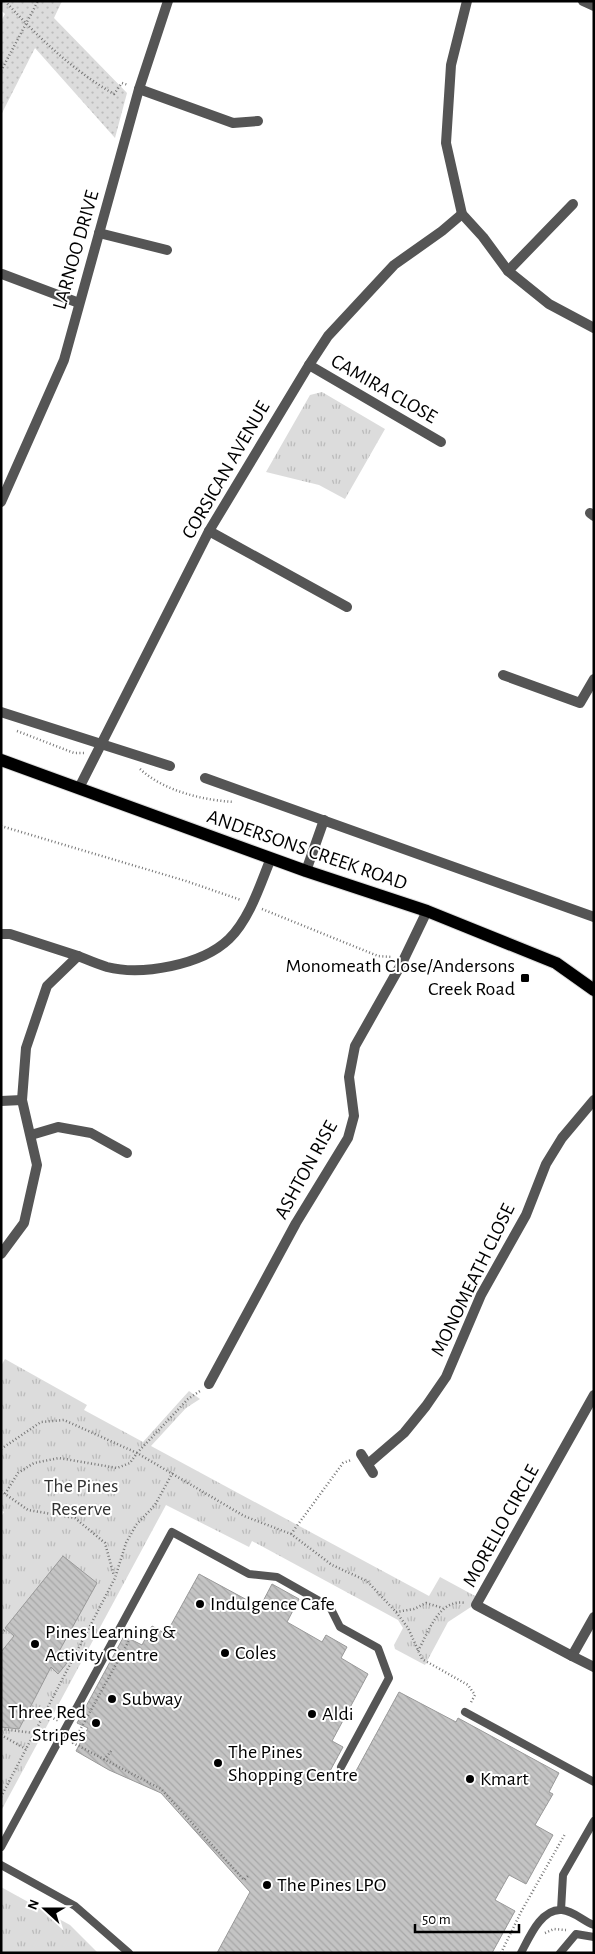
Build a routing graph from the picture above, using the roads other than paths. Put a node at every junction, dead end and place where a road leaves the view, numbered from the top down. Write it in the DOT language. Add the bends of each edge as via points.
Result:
graph roads {
  1 [pos="168,1"];
  2 [pos="467,1"];
  3 [pos="583,1"];
  4 [pos="594,6"];
  5 [pos="139,89"];
  6 [pos="258,122"];
  7 [pos="573,204"];
  8 [pos="462,214"];
  9 [pos="99,233"];
  10 [pos="166,250"];
  11 [pos="508,271"];
  12 [pos="2,274"];
  13 [pos="79,303"];
  14 [pos="594,328"];
  15 [pos="309,365"];
  16 [pos="441,442"];
  17 [pos="1,502"];
  18 [pos="209,531"];
  19 [pos="347,607"];
  20 [pos="503,675"];
  21 [pos="594,679"];
  22 [pos="1,712"];
  23 [pos="101,744"];
  24 [pos="1,760"];
  25 [pos="170,766"];
  26 [pos="205,778"];
  27 [pos="79,788"];
  28 [pos="324,820"];
  29 [pos="270,858"];
  30 [pos="306,871"];
  31 [pos="427,912"];
  32 [pos="594,917"];
  33 [pos="1,934"];
  34 [pos="78,956"];
  35 [pos="594,990"];
  36 [pos="22,1100"];
  37 [pos="594,1100"];
  38 [pos="1,1101"];
  39 [pos="30,1135"];
  40 [pos="127,1154"];
  41 [pos="1,1254"];
  42 [pos="209,1384"];
  43 [pos="594,1395"];
  44 [pos="361,1454"];
  45 [pos="368,1464"];
  46 [pos="374,1474"];
  47 [pos="594,1617"];
  48 [pos="572,1656"];
  49 [pos="594,1667"];
  50 [pos="465,1712"];
  51 [pos="341,1767"];
  52 [pos="594,1782"];
  53 [pos="594,1821"];
  54 [pos="1,1847"];
  55 [pos="1,1865"];
  56 [pos="561,1910"];
  57 [pos="592,1925"];
  58 [pos="594,1937"];
  59 [pos="560,1952"];
  60 [pos="129,1953"];
  61 [pos="521,1953"];
  1 -- 5 [label="street, LARNOO DRIVE"];
  2 -- 8 [label="street" via="451,65 446,143"];
  3 -- 4 [label="street"];
  5 -- 6 [label="street" via="234,122"];
  5 -- 9 [label="street, LARNOO DRIVE"];
  7 -- 11 [label="street"];
  8 -- 11 [label="street"];
  8 -- 15 [label="street, CORSICAN AVENUE" via="394,265 328,336"];
  9 -- 10 [label="street"];
  9 -- 13 [label="street, LARNOO DRIVE"];
  11 -- 14 [label="street" via="549,304"];
  12 -- 13 [label="street"];
  13 -- 17 [label="street, LARNOO DRIVE" via="64,360"];
  15 -- 16 [label="street, CAMIRA CLOSE"];
  15 -- 18 [label="street, CORSICAN AVENUE"];
  18 -- 19 [label="street"];
  18 -- 23 [label="street, CORSICAN AVENUE"];
  20 -- 21 [label="street" via="580,703"];
  22 -- 23 [label="street"];
  23 -- 25 [label="street"];
  23 -- 27 [label="street, CORSICAN AVENUE"];
  24 -- 27 [label="main road, ANDERSONS CREEK ROAD"];
  26 -- 28 [label="street"];
  27 -- 29 [label="main road, ANDERSONS CREEK ROAD"];
  28 -- 30 [label="street"];
  28 -- 32 [label="street"];
  29 -- 30 [label="main road, ANDERSONS CREEK ROAD"];
  29 -- 34 [label="street" via="249,910 229,939 199,958 152,970 108,967"];
  30 -- 31 [label="main road, ANDERSONS CREEK ROAD"];
  31 -- 35 [label="main road, ANDERSONS CREEK ROAD" via="556,963"];
  31 -- 42 [label="street, ASHTON RISE" via="355,1046 349,1077 354,1116 348,1138 296,1224"];
  33 -- 34 [label="street"];
  34 -- 36 [label="street" via="47,986 26,1048"];
  36 -- 38 [label="street"];
  36 -- 39 [label="street"];
  37 -- 45 [label="street, MONOMEATH CLOSE" via="562,1138 546,1164 526,1215 481,1294 446,1377 404,1433"];
  39 -- 40 [label="street" via="58,1127 91,1133"];
  39 -- 41 [label="street" via="37,1164 24,1223"];
  43 -- 48 [label="street, MORELLO CIRCLE" via="476,1605"];
  44 -- 45 [label="street"];
  45 -- 46 [label="street"];
  47 -- 48 [label="street"];
  48 -- 49 [label="street, MORELLO CIRCLE"];
  50 -- 52 [label="lane"];
  51 -- 54 [label="lane" via="389,1678 378,1648 340,1627 330,1607 285,1581 248,1574 172,1532"];
  53 -- 56 [label="lane" via="563,1875"];
  55 -- 60 [label="lane" via="75,1906"];
  56 -- 57 [label="lane"];
  56 -- 61 [label="lane" via="542,1918"];
  58 -- 59 [label="lane" via="576,1934"];
}
